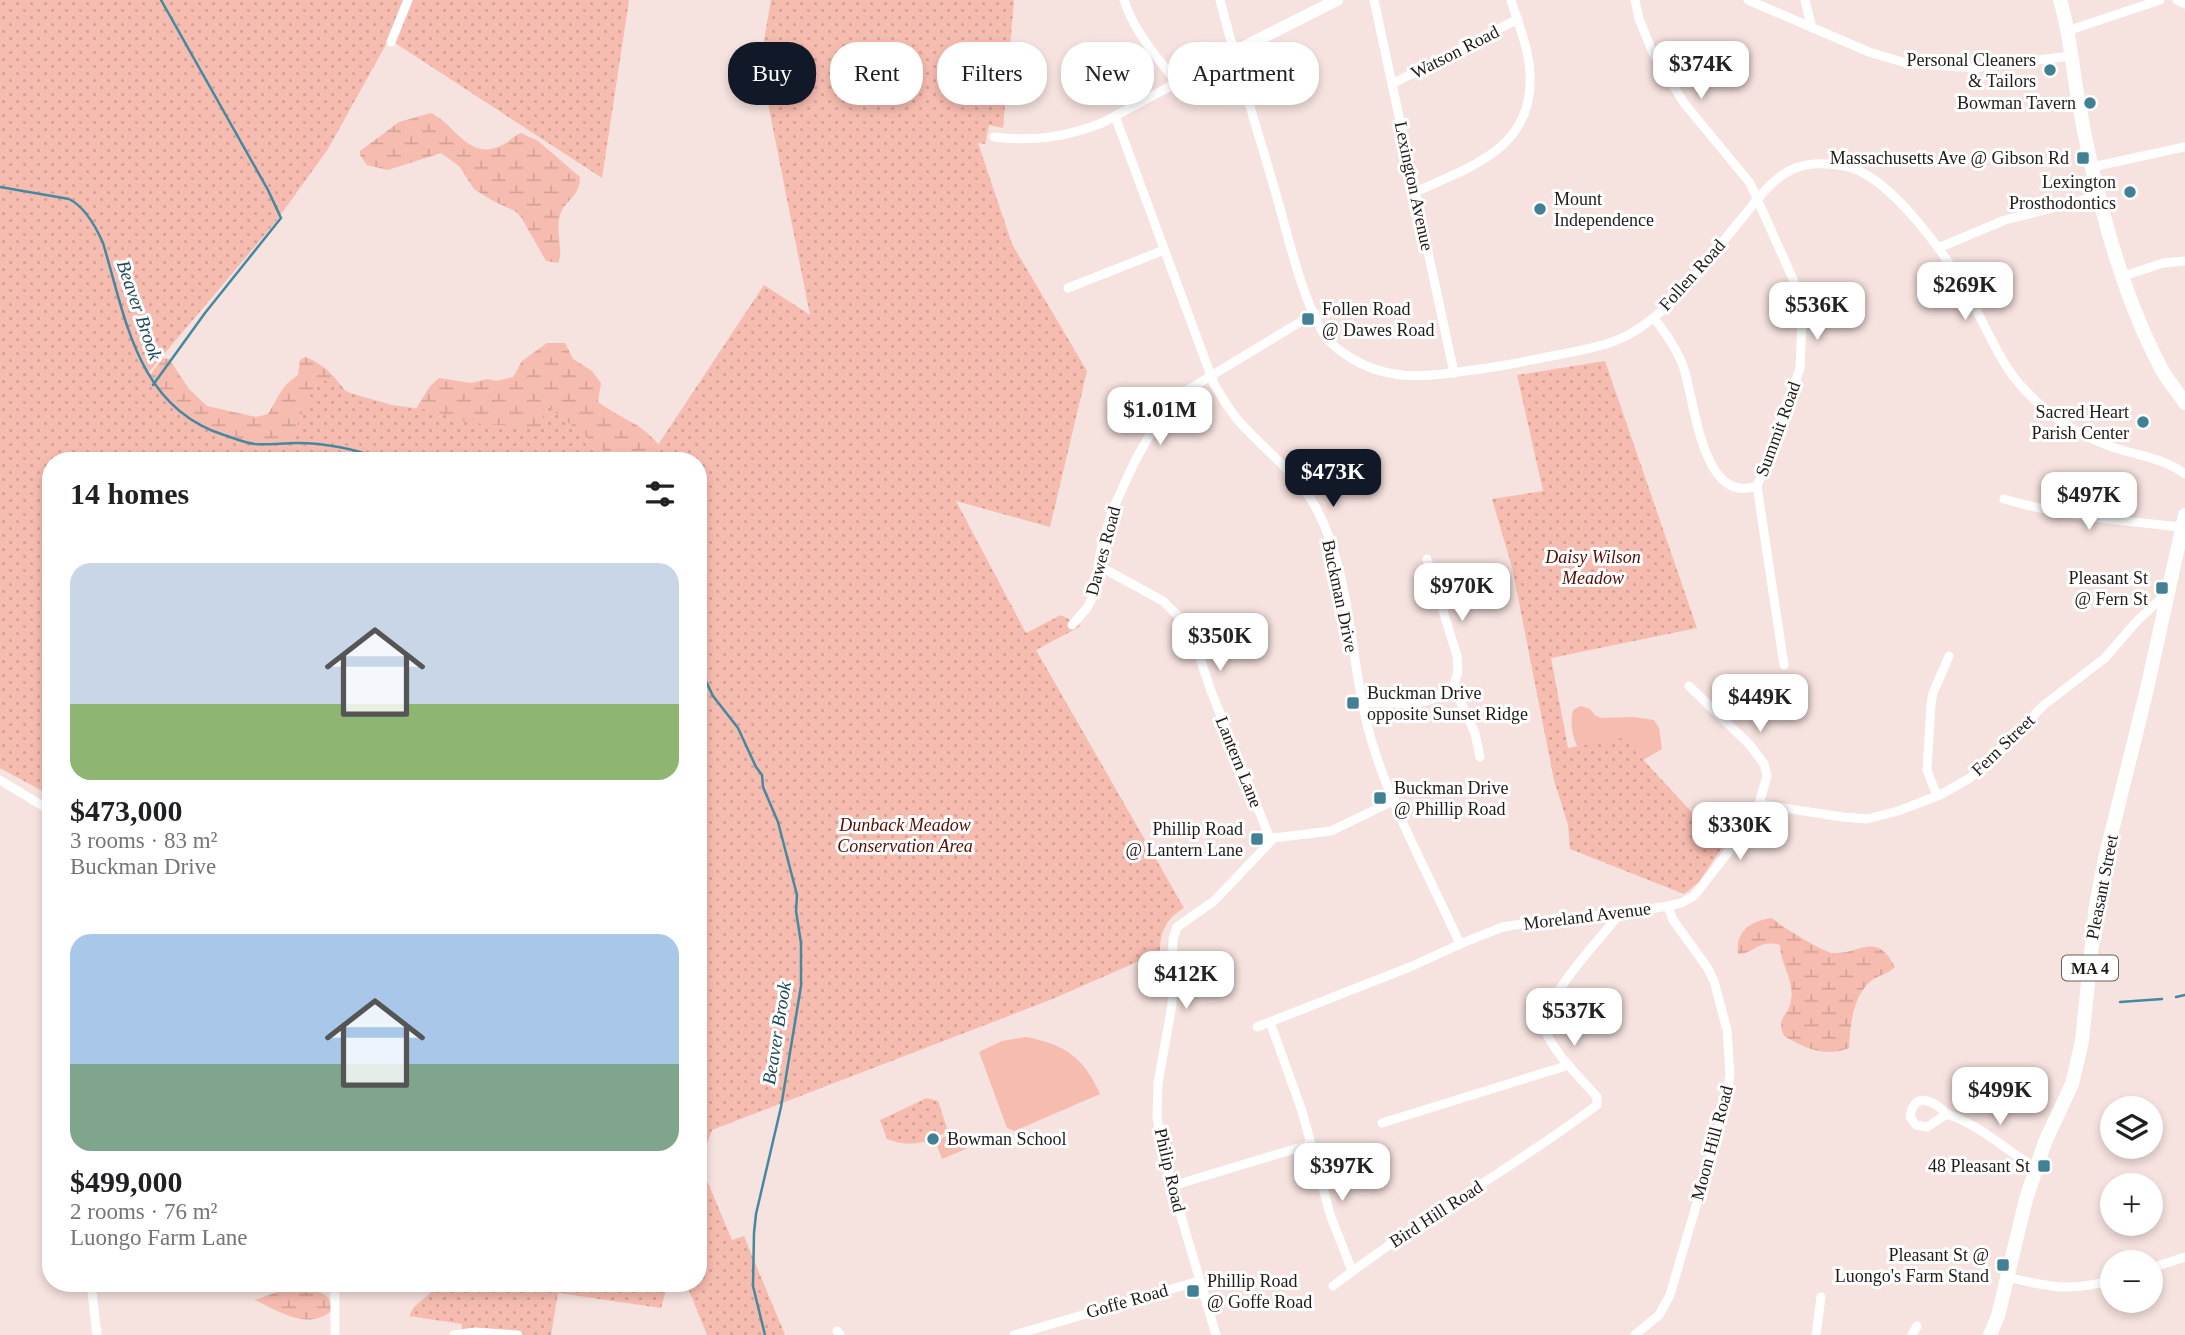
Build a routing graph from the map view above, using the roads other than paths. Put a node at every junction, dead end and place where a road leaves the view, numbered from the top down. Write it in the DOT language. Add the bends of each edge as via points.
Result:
graph roads {
  1 [pos="408,0"];
  2 [pos="1124,0"];
  3 [pos="1220,0"];
  4 [pos="1337,0"];
  5 [pos="1374,0"];
  6 [pos="1511,0"];
  7 [pos="1635,0"];
  8 [pos="1748,0"];
  9 [pos="1805,0"];
  10 [pos="2060,0"];
  11 [pos="2160,0"];
  12 [pos="2177,0"];
  13 [pos="2185,4"];
  14 [pos="1518,19"];
  15 [pos="1812,28"];
  16 [pos="2067,30"];
  17 [pos="391,42"];
  18 [pos="1231,42"];
  19 [pos="1254,42"];
  20 [pos="2071,56"];
  21 [pos="1168,71"];
  22 [pos="1392,84"];
  23 [pos="1168,88"];
  24 [pos="1250,105"];
  25 [pos="1115,116"];
  26 [pos="994,137"];
  27 [pos="2185,147"];
  28 [pos="2092,167"];
  29 [pos="1415,192"];
  30 [pos="2099,196"];
  31 [pos="1757,200"];
  32 [pos="1938,248"];
  33 [pos="1164,250"];
  34 [pos="2185,261"];
  35 [pos="2124,276"];
  36 [pos="1068,288"];
  37 [pos="1315,313"];
  38 [pos="1654,318"];
  39 [pos="1454,373"];
  40 [pos="1211,376"];
  41 [pos="2185,403"];
  42 [pos="2185,474"];
  43 [pos="1756,486"];
  44 [pos="2004,499"];
  45 [pos="2184,521"];
  46 [pos="1427,559"];
  47 [pos="1099,566"];
  48 [pos="2167,593"];
  49 [pos="1072,625"];
  50 [pos="1949,656"];
  51 [pos="1784,664"];
  52 [pos="1452,686"];
  53 [pos="1689,686"];
  54 [pos="1362,703"];
  55 [pos="1480,757"];
  56 [pos="0,780"];
  57 [pos="1937,796"];
  58 [pos="1395,800"];
  59 [pos="1759,804"];
  60 [pos="42,806"];
  61 [pos="1271,841"];
  62 [pos="1668,906"];
  63 [pos="1620,914"];
  64 [pos="1460,944"];
  65 [pos="1270,1022"];
  66 [pos="1257,1027"];
  67 [pos="1569,1065"];
  68 [pos="1947,1114"];
  69 [pos="1382,1123"];
  70 [pos="1311,1144"];
  71 [pos="2036,1169"];
  72 [pos="1172,1186"];
  73 [pos="2185,1257"];
  74 [pos="2163,1264"];
  75 [pos="1352,1271"];
  76 [pos="2007,1277"];
  77 [pos="1199,1281"];
  78 [pos="2100,1282"];
  79 [pos="1333,1286"];
  80 [pos="91,1292"];
  81 [pos="335,1292"];
  82 [pos="1821,1297"];
  83 [pos="1917,1326"];
  84 [pos="97,1335"];
  85 [pos="335,1335"];
  86 [pos="454,1335"];
  87 [pos="518,1335"];
  88 [pos="1014,1335"];
  89 [pos="1216,1335"];
  90 [pos="1635,1335"];
  91 [pos="1816,1335"];
  92 [pos="1912,1335"];
  93 [pos="1990,1335"];
  1 -- 17 [label="street"];
  2 -- 21 [label="street" via="1143,38"];
  3 -- 18 [label="street, Follen Road"];
  4 -- 19 [label="street"];
  5 -- 22 [label="street, Lexington Avenue"];
  6 -- 14 [label="street"];
  7 -- 31 [label="street, Summit Road" via="1653,53"];
  8 -- 15 [label="street"];
  9 -- 15 [label="street"];
  10 -- 16 [label="main road"];
  11 -- 16 [label="street"];
  12 -- 13 [label="street"];
  14 -- 22 [label="street, Watson Road"];
  14 -- 29 [label="street" via="1530,74 1523,121 1494,153"];
  15 -- 20 [label="street" via="1869,52 1946,68"];
  16 -- 20 [label="main road"];
  20 -- 28 [label="main road"];
  22 -- 29 [label="street, Lexington Avenue"];
  23 -- 25 [label="street"];
  24 -- 37 [label="street, Follen Road"];
  25 -- 26 [label="street" via="1049,138"];
  25 -- 33 [label="street, Buckman Drive"];
  27 -- 28 [label="street"];
  28 -- 30 [label="main road"];
  29 -- 39 [label="street, Lexington Avenue"];
  30 -- 32 [label="street" via="2005,220"];
  30 -- 35 [label="main road"];
  31 -- 32 [label="street, Follen Road" via="1767,187 1794,169 1821,163 1850,167 1875,180"];
  31 -- 38 [label="street, Follen Road"];
  31 -- 43 [label="street, Summit Road" via="1793,279 1803,341 1790,399"];
  32 -- 42 [label="street, Follen Road" via="2012,374 2030,395 2073,429"];
  33 -- 36 [label="street"];
  33 -- 40 [label="street, Buckman Drive"];
  34 -- 35 [label="street"];
  35 -- 41 [label="main road" via="2162,370"];
  37 -- 39 [label="street, Follen Road" via="1323,333 1342,352 1381,372 1414,377"];
  37 -- 40 [label="street, Dawes Road"];
  38 -- 39 [label="street, Follen Road" via="1607,344"];
  38 -- 43 [label="street" via="1683,365 1709,461 1728,484 1739,489"];
  40 -- 47 [label="street, Dawes Road" via="1181,394 1157,422 1112,511"];
  40 -- 54 [label="street, Buckman Drive" via="1239,421 1302,487 1328,533"];
  43 -- 51 [label="street, Summit Road"];
  44 -- 45 [label="street" via="2120,522"];
  45 -- 48 [label="main road, Pleasant Street / MA 4"];
  46 -- 52 [label="street" via="1457,656 1458,672"];
  47 -- 49 [label="street, Dawes Road" via="1094,594"];
  47 -- 61 [label="street, Lantern Lane" via="1163,601 1181,619"];
  48 -- 57 [label="street, Fern Street" via="2105,658 2044,705 1970,778"];
  48 -- 71 [label="main road, Pleasant Street / MA 4" via="2096,905 2082,1041 2072,1084"];
  50 -- 57 [label="street" via="1931,704 1927,770"];
  52 -- 54 [label="street" via="1440,697 1418,704"];
  52 -- 55 [label="street" via="1475,733"];
  53 -- 59 [label="street" via="1765,764 1767,776"];
  54 -- 58 [label="street, Buckman Drive"];
  56 -- 60 [label="street"];
  57 -- 59 [label="street, Fern Street" via="1867,819"];
  58 -- 61 [label="street" via="1331,831 1291,834"];
  58 -- 64 [label="street, Buckman Drive"];
  59 -- 62 [label="street, Moreland Avenue" via="1702,890"];
  61 -- 72 [label="street, Philip Road" via="1214,901 1177,928 1173,939 1172,1005 1157,1116"];
  62 -- 63 [label="street, Moreland Avenue"];
  62 -- 90 [label="street, Moon Hill Road" via="1714,981 1727,1030 1730,1075 1670,1295 1659,1315"];
  63 -- 64 [label="street, Moreland Avenue" via="1527,923"];
  63 -- 67 [label="street" via="1545,1015 1547,1036"];
  64 -- 65 [label="street, Moreland Avenue"];
  65 -- 66 [label="street, Moreland Avenue"];
  65 -- 70 [label="street"];
  67 -- 69 [label="street"];
  67 -- 75 [label="street, Bird Hill Road" via="1597,1097 1597,1104"];
  68 -- 71 [label="street" via="1971,1122"];
  70 -- 72 [label="street"];
  70 -- 75 [label="street"];
  71 -- 76 [label="main road, Pleasant Street / MA 4"];
  72 -- 77 [label="street, Philip Road"];
  73 -- 74 [label="street"];
  75 -- 79 [label="street, Bird Hill Road"];
  76 -- 78 [label="street" via="2058,1289"];
  76 -- 93 [label="main road, Pleasant Street / MA 4"];
  77 -- 88 [label="street, Goffe Road"];
  77 -- 89 [label="street, Philip Road"];
  80 -- 84 [label="street"];
  81 -- 85 [label="street"];
  82 -- 91 [label="street"];
  83 -- 92 [label="street"];
  86 -- 87 [label="street"];
}
